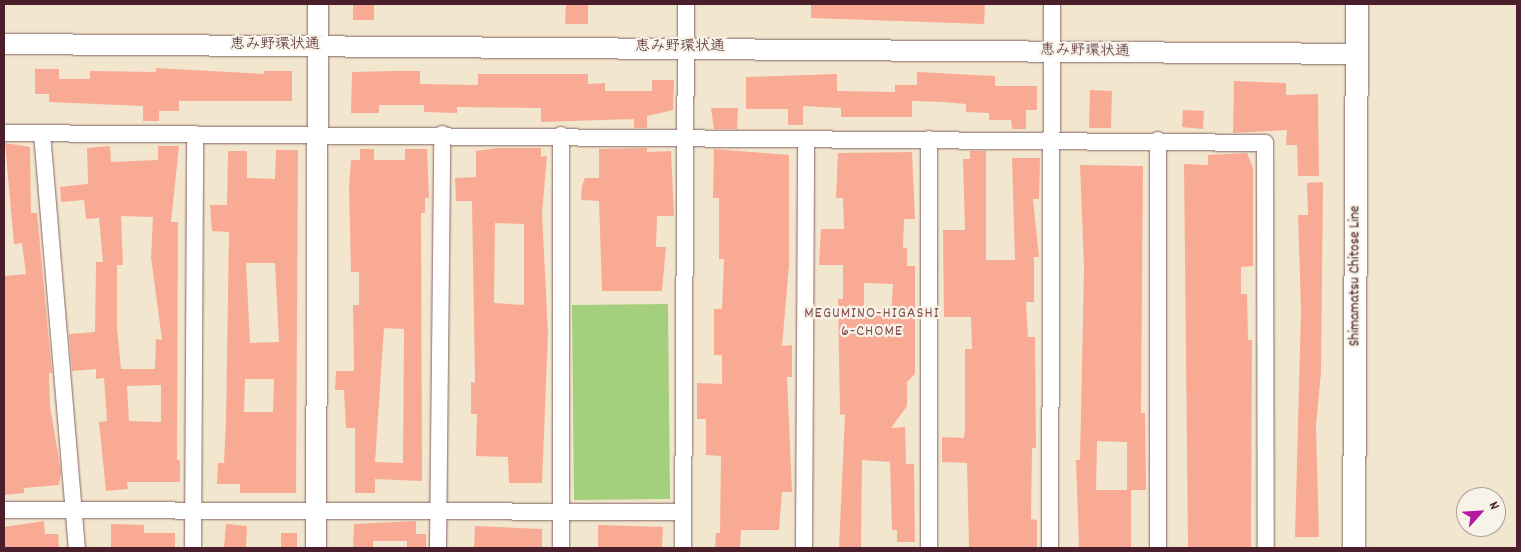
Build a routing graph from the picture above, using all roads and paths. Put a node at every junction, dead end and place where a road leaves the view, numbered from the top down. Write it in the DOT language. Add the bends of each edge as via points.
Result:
graph roads {
  1 [pos="318,4"];
  2 [pos="686,4"];
  3 [pos="1052,4"];
  4 [pos="1357,4"];
  5 [pos="4,44"];
  6 [pos="317,46"];
  7 [pos="686,48"];
  8 [pos="1052,51"];
  9 [pos="1357,54"];
  10 [pos="4,133"];
  11 [pos="42,133"];
  12 [pos="195,134"];
  13 [pos="317,134"];
  14 [pos="442,134"];
  15 [pos="562,136"];
  16 [pos="686,136"];
  17 [pos="806,139"];
  18 [pos="929,139"];
  19 [pos="1051,140"];
  20 [pos="1158,140"];
  21 [pos="438,508"];
  22 [pos="194,509"];
  23 [pos="4,510"];
  24 [pos="562,510"];
  25 [pos="74,511"];
  26 [pos="317,511"];
  27 [pos="682,512"];
  28 [pos="77,548"];
  29 [pos="193,548"];
  30 [pos="316,548"];
  31 [pos="438,548"];
  32 [pos="561,548"];
  33 [pos="683,548"];
  34 [pos="804,548"];
  35 [pos="929,548"];
  36 [pos="1050,548"];
  37 [pos="1158,548"];
  38 [pos="1266,548"];
  39 [pos="1354,548"];
  1 -- 6 [label="street"];
  2 -- 7 [label="street"];
  3 -- 8 [label="street"];
  4 -- 9 [label="main road, Shimamatsu Chitose Line"];
  5 -- 6 [label="street, 恵み野環状通"];
  6 -- 7 [label="street, 恵み野環状通"];
  6 -- 13 [label="street"];
  7 -- 8 [label="street, 恵み野環状通"];
  7 -- 16 [label="street"];
  8 -- 9 [label="street, 恵み野環状通"];
  8 -- 19 [label="street"];
  9 -- 39 [label="main road, Shimamatsu Chitose Line"];
  10 -- 11 [label="street"];
  11 -- 12 [label="street"];
  11 -- 25 [label="street"];
  12 -- 13 [label="street"];
  12 -- 22 [label="street"];
  13 -- 14 [label="street"];
  13 -- 26 [label="street"];
  14 -- 15 [label="street"];
  14 -- 21 [label="street"];
  15 -- 16 [label="street"];
  15 -- 24 [label="street"];
  16 -- 17 [label="street"];
  16 -- 27 [label="street"];
  17 -- 18 [label="street"];
  17 -- 34 [label="street"];
  18 -- 19 [label="street"];
  18 -- 35 [label="street"];
  19 -- 20 [label="street"];
  19 -- 36 [label="street"];
  20 -- 37 [label="street"];
  20 -- 38 [label="street" via="1265,143"];
  21 -- 24 [label="street"];
  21 -- 26 [label="street"];
  21 -- 31 [label="street"];
  22 -- 25 [label="street"];
  22 -- 26 [label="street"];
  22 -- 29 [label="street"];
  23 -- 25 [label="street"];
  24 -- 27 [label="street"];
  24 -- 32 [label="street"];
  25 -- 28 [label="street"];
  26 -- 30 [label="street"];
  27 -- 33 [label="street"];
}
